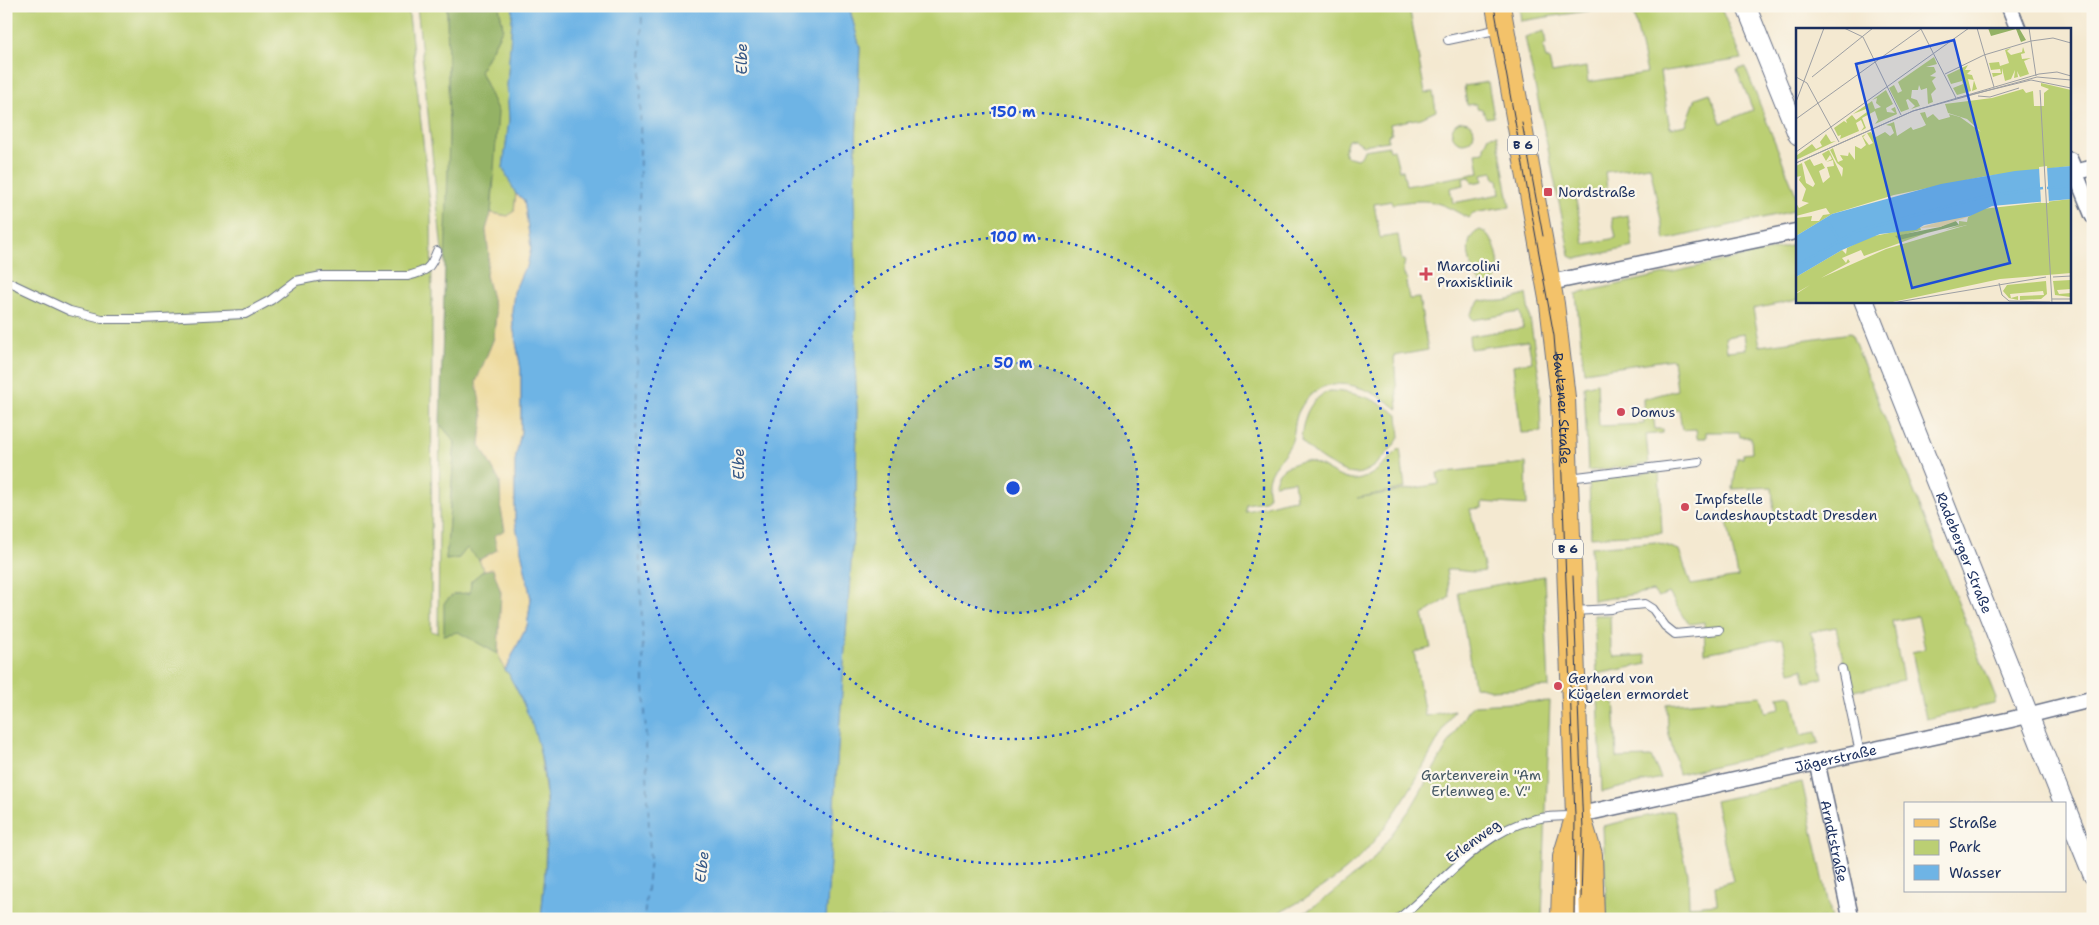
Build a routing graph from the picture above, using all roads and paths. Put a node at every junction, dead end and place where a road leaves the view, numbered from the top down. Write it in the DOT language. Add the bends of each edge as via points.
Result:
graph roads {
  1 [pos="1746,6"];
  2 [pos="2009,6"];
  3 [pos="1500,18"];
  4 [pos="2018,28"];
  5 [pos="1448,40"];
  6 [pos="1796,130"];
  7 [pos="2072,168"];
  8 [pos="2093,168"];
  9 [pos="2093,216"];
  10 [pos="1796,231"];
  11 [pos="437,251"];
  12 [pos="6,281"];
  13 [pos="1548,284"];
  14 [pos="1864,302"];
  15 [pos="1699,462"];
  16 [pos="1566,478"];
  17 [pos="1571,610"];
  18 [pos="1719,630"];
  19 [pos="1842,669"];
  20 [pos="2093,699"];
  21 [pos="2029,716"];
  22 [pos="1860,753"];
  23 [pos="1817,763"];
  24 [pos="2064,802"];
  25 [pos="2066,808"];
  26 [pos="1578,816"];
  27 [pos="2093,875"];
  28 [pos="1398,919"];
  29 [pos="1563,919"];
  30 [pos="1578,919"];
  31 [pos="1592,919"];
  32 [pos="1851,919"];
  1 -- 6 [label="street"];
  2 -- 4 [label="street"];
  3 -- 5 [label="lane"];
  3 -- 13 [label="main road, Bautzner Straße / B 6"];
  7 -- 8 [label="street"];
  7 -- 9 [label="street"];
  10 -- 13 [label="street"];
  11 -- 12 [label="lane" via="432,266 408,276 322,276 296,281 245,314 102,319 70,311"];
  13 -- 16 [label="main road, Bautzner Straße / B 6" via="1563,398"];
  14 -- 21 [label="street, Radeberger Straße"];
  15 -- 16 [label="lane"];
  16 -- 17 [label="main road, Bautzner Straße / B 6"];
  17 -- 18 [label="lane" via="1611,610 1645,604 1654,609 1665,626 1675,634"];
  17 -- 26 [label="main road, Bautzner Straße / B 6"];
  19 -- 22 [label="lane"];
  20 -- 21 [label="street, Jägerstraße"];
  21 -- 22 [label="street, Jägerstraße"];
  21 -- 24 [label="street, Radeberger Straße"];
  22 -- 23 [label="street, Jägerstraße"];
  23 -- 26 [label="street, Jägerstraße"];
  23 -- 32 [label="street, Arndtstraße"];
  25 -- 27 [label="street, Radeberger Straße"];
  26 -- 28 [label="lane, Erlenweg" via="1535,819 1496,836"];
  26 -- 29 [label="main road, Bautzner Straße / B 6" via="1565,857"];
  26 -- 30 [label="lane"];
  26 -- 31 [label="main road, Bautzner Straße / B 6" via="1590,855"];
}
